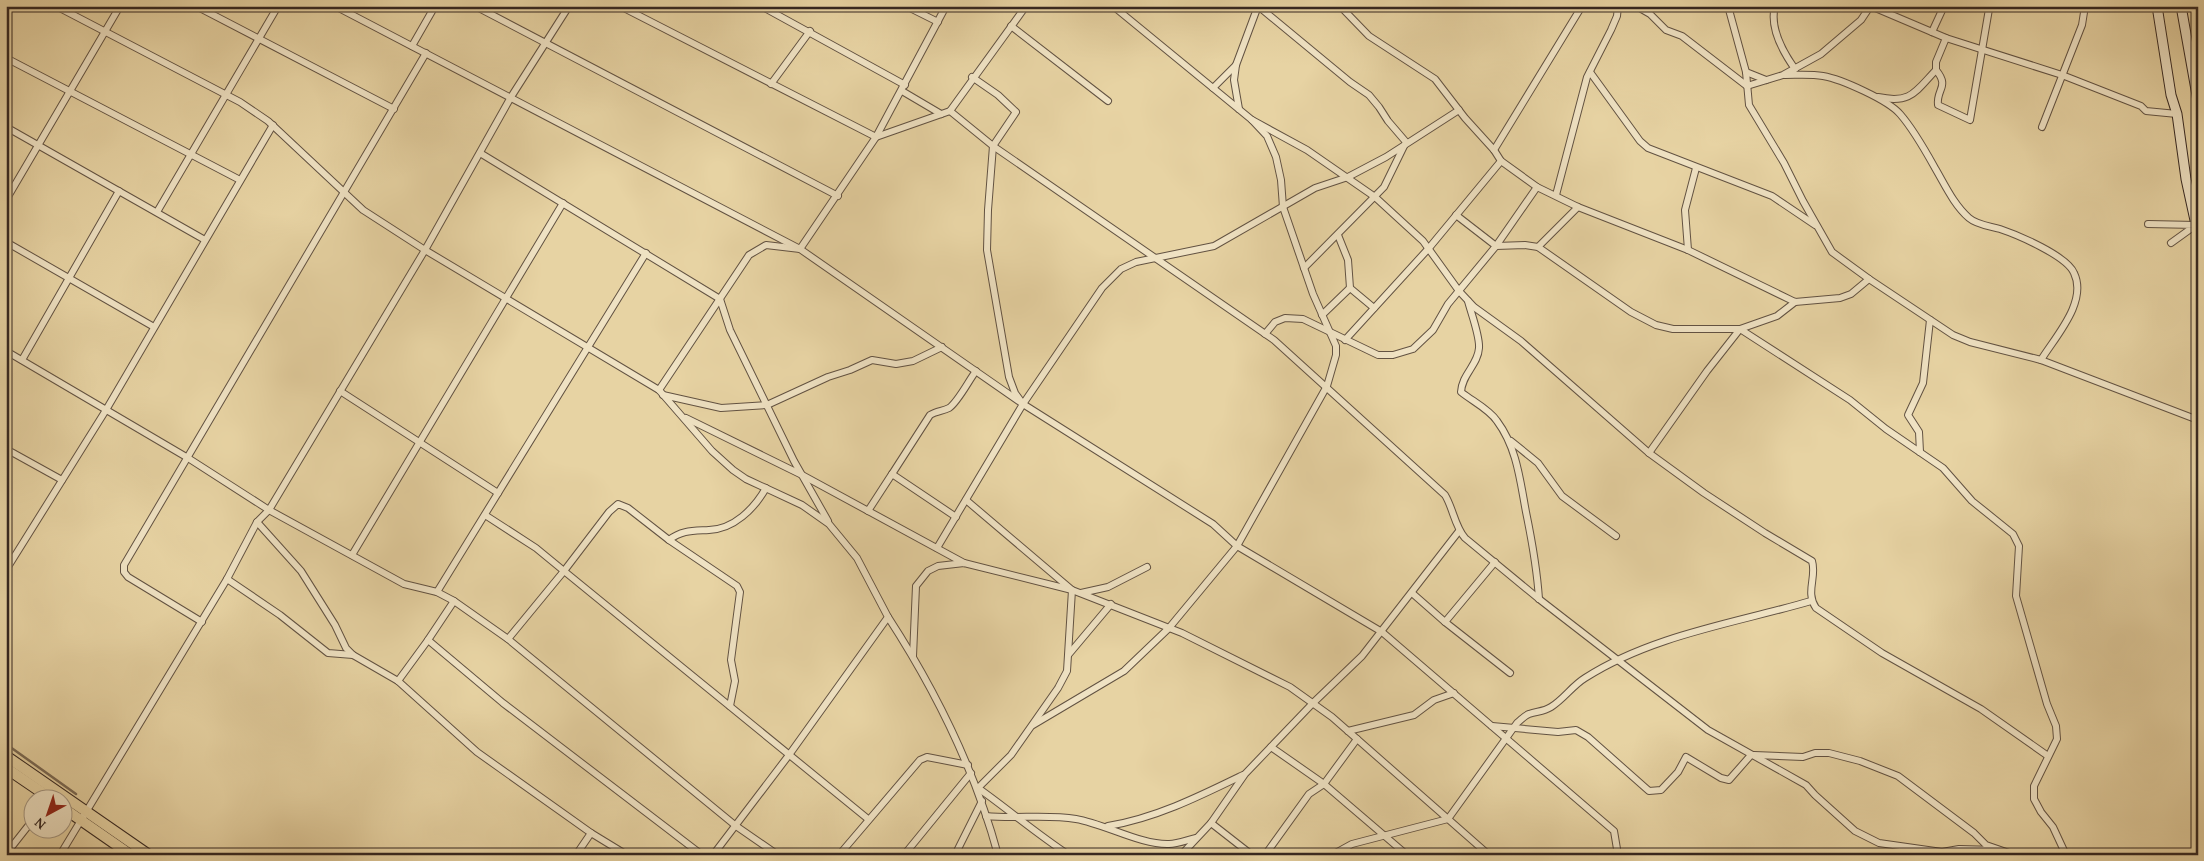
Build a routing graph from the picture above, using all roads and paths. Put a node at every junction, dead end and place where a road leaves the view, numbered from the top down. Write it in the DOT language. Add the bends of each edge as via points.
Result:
graph roads {
  1 [pos="56,6"];
  2 [pos="120,6"];
  3 [pos="196,6"];
  4 [pos="278,6"];
  5 [pos="335,6"];
  6 [pos="435,6"];
  7 [pos="475,6"];
  8 [pos="569,6"];
  9 [pos="620,6"];
  10 [pos="761,6"];
  11 [pos="906,6"];
  12 [pos="946,6"];
  13 [pos="1026,6"];
  14 [pos="1113,6"];
  15 [pos="1340,6"];
  16 [pos="1582,6"];
  17 [pos="1618,6"];
  18 [pos="1636,6"];
  19 [pos="1728,6"];
  20 [pos="1775,6"];
  21 [pos="1944,6"];
  22 [pos="2085,6"];
  23 [pos="2157,6"];
  24 [pos="2181,6"];
  25 [pos="1988,7"];
  26 [pos="938,22"];
  27 [pos="1011,26"];
  28 [pos="810,31"];
  29 [pos="105,32"];
  30 [pos="1932,32"];
  31 [pos="260,38"];
  32 [pos="1946,38"];
  33 [pos="545,43"];
  34 [pos="412,46"];
  35 [pos="1981,48"];
  36 [pos="426,53"];
  37 [pos="6,58"];
  38 [pos="1236,65"];
  39 [pos="1795,69"];
  40 [pos="1936,70"];
  41 [pos="1590,72"];
  42 [pos="1746,72"];
  43 [pos="1782,76"];
  44 [pos="2062,76"];
  45 [pos="972,77"];
  46 [pos="1766,80"];
  47 [pos="771,84"];
  48 [pos="905,85"];
  49 [pos="1747,86"];
  50 [pos="1213,88"];
  51 [pos="902,91"];
  52 [pos="70,92"];
  53 [pos="225,94"];
  54 [pos="1872,96"];
  55 [pos="511,97"];
  56 [pos="1108,100"];
  57 [pos="2198,101"];
  58 [pos="394,109"];
  59 [pos="1239,109"];
  60 [pos="1459,110"];
  61 [pos="950,111"];
  62 [pos="941,114"];
  63 [pos="2177,114"];
  64 [pos="1252,120"];
  65 [pos="273,125"];
  66 [pos="6,127"];
  67 [pos="2042,128"];
  68 [pos="876,137"];
  69 [pos="1406,142"];
  70 [pos="38,145"];
  71 [pos="993,146"];
  72 [pos="1494,150"];
  73 [pos="480,153"];
  74 [pos="190,154"];
  75 [pos="1501,162"];
  76 [pos="1696,168"];
  77 [pos="1348,177"];
  78 [pos="240,180"];
  79 [pos="1537,187"];
  80 [pos="119,191"];
  81 [pos="344,194"];
  82 [pos="1556,195"];
  83 [pos="838,196"];
  84 [pos="1375,197"];
  85 [pos="6,200"];
  86 [pos="563,203"];
  87 [pos="1284,207"];
  88 [pos="1578,207"];
  89 [pos="157,212"];
  90 [pos="1456,216"];
  91 [pos="2148,224"];
  92 [pos="2196,225"];
  93 [pos="1816,226"];
  94 [pos="2198,234"];
  95 [pos="1338,235"];
  96 [pos="205,240"];
  97 [pos="6,242"];
  98 [pos="2171,243"];
  99 [pos="1496,246"];
  100 [pos="1429,248"];
  101 [pos="1538,248"];
  102 [pos="800,249"];
  103 [pos="425,250"];
  104 [pos="1688,250"];
  105 [pos="646,253"];
  106 [pos="1155,258"];
  107 [pos="1304,268"];
  108 [pos="70,279"];
  109 [pos="1868,280"];
  110 [pos="1350,288"];
  111 [pos="1459,291"];
  112 [pos="505,298"];
  113 [pos="720,299"];
  114 [pos="1468,300"];
  115 [pos="1795,302"];
  116 [pos="1374,308"];
  117 [pos="1322,315"];
  118 [pos="1930,320"];
  119 [pos="154,327"];
  120 [pos="1740,329"];
  121 [pos="1330,332"];
  122 [pos="1265,334"];
  123 [pos="1345,340"];
  124 [pos="942,347"];
  125 [pos="587,348"];
  126 [pos="6,351"];
  127 [pos="22,360"];
  128 [pos="2040,360"];
  129 [pos="976,371"];
  130 [pos="1327,386"];
  131 [pos="340,391"];
  132 [pos="661,393"];
  133 [pos="1023,404"];
  134 [pos="767,405"];
  135 [pos="106,410"];
  136 [pos="681,416"];
  137 [pos="2198,420"];
  138 [pos="1510,440"];
  139 [pos="419,443"];
  140 [pos="6,449"];
  141 [pos="1920,452"];
  142 [pos="1649,453"];
  143 [pos="188,458"];
  144 [pos="892,474"];
  145 [pos="802,475"];
  146 [pos="62,480"];
  147 [pos="766,488"];
  148 [pos="498,493"];
  149 [pos="966,500"];
  150 [pos="269,510"];
  151 [pos="868,511"];
  152 [pos="485,515"];
  153 [pos="956,517"];
  154 [pos="257,522"];
  155 [pos="829,524"];
  156 [pos="1459,531"];
  157 [pos="1616,536"];
  158 [pos="669,540"];
  159 [pos="1237,546"];
  160 [pos="937,548"];
  161 [pos="352,555"];
  162 [pos="1495,562"];
  163 [pos="964,563"];
  164 [pos="1147,567"];
  165 [pos="6,570"];
  166 [pos="564,571"];
  167 [pos="227,579"];
  168 [pos="1072,590"];
  169 [pos="437,592"];
  170 [pos="1080,593"];
  171 [pos="1412,593"];
  172 [pos="1539,599"];
  173 [pos="454,601"];
  174 [pos="1811,601"];
  175 [pos="1111,604"];
  176 [pos="888,617"];
  177 [pos="202,622"];
  178 [pos="1445,622"];
  179 [pos="1169,628"];
  180 [pos="1382,632"];
  181 [pos="508,639"];
  182 [pos="428,640"];
  183 [pos="1069,654"];
  184 [pos="352,655"];
  185 [pos="913,656"];
  186 [pos="1618,660"];
  187 [pos="1510,673"];
  188 [pos="398,681"];
  189 [pos="1454,693"];
  190 [pos="1313,703"];
  191 [pos="730,706"];
  192 [pos="1033,725"];
  193 [pos="1492,726"];
  194 [pos="1513,727"];
  195 [pos="1348,731"];
  196 [pos="1505,738"];
  197 [pos="1357,739"];
  198 [pos="1271,747"];
  199 [pos="1751,755"];
  200 [pos="6,756"];
  201 [pos="789,756"];
  202 [pos="2048,756"];
  203 [pos="968,765"];
  204 [pos="6,768"];
  205 [pos="971,773"];
  206 [pos="1245,774"];
  207 [pos="1324,784"];
  208 [pos="35,788"];
  209 [pos="978,788"];
  210 [pos="982,801"];
  211 [pos="72,811"];
  212 [pos="84,816"];
  213 [pos="986,816"];
  214 [pos="1021,818"];
  215 [pos="868,819"];
  216 [pos="1448,819"];
  217 [pos="1211,823"];
  218 [pos="736,826"];
  219 [pos="1107,826"];
  220 [pos="591,833"];
  221 [pos="22,834"];
  222 [pos="1387,836"];
  223 [pos="1197,838"];
  224 [pos="1996,852"];
  225 [pos="6,854"];
  226 [pos="1486,854"];
  227 [pos="60,855"];
  228 [pos="132,855"];
  229 [pos="149,855"];
  230 [pos="576,855"];
  231 [pos="627,855"];
  232 [pos="702,855"];
  233 [pos="713,855"];
  234 [pos="778,855"];
  235 [pos="839,855"];
  236 [pos="904,855"];
  237 [pos="955,855"];
  238 [pos="998,855"];
  239 [pos="1069,855"];
  240 [pos="1181,855"];
  241 [pos="1252,855"];
  242 [pos="1266,855"];
  243 [pos="1332,855"];
  244 [pos="1407,855"];
  245 [pos="1618,855"];
  246 [pos="2016,855"];
  247 [pos="2066,855"];
  1 -- 29 [label="street"];
  2 -- 29 [label="street"];
  3 -- 31 [label="street"];
  4 -- 31 [label="street"];
  5 -- 34 [label="street"];
  6 -- 34 [label="street"];
  7 -- 33 [label="street"];
  8 -- 33 [label="street"];
  9 -- 47 [label="street"];
  10 -- 28 [label="street"];
  11 -- 26 [label="street"];
  12 -- 26 [label="street"];
  13 -- 27 [label="street"];
  14 -- 50 [label="street"];
  15 -- 60 [label="street" via="1369,36 1435,79"];
  16 -- 72 [label="street"];
  17 -- 41 [label="street" via="1617,16"];
  18 -- 49 [label="street" via="1666,30 1682,36"];
  19 -- 42 [label="street"];
  20 -- 39 [label="street" via="1773,20"];
  21 -- 30 [label="street"];
  22 -- 44 [label="street" via="2082,25"];
  23 -- 63 [label="street"];
  24 -- 57 [label="street"];
  25 -- 35 [label="street"];
  26 -- 48 [label="street"];
  27 -- 45 [label="street"];
  27 -- 56 [label="street"];
  28 -- 47 [label="street"];
  28 -- 48 [label="street"];
  29 -- 52 [label="street"];
  29 -- 53 [label="street"];
  30 -- 32 [label="street"];
  30 -- 39 [label="street" via="1869,8 1862,20 1833,44"];
  31 -- 53 [label="street"];
  31 -- 58 [label="street"];
  32 -- 35 [label="street"];
  32 -- 40 [label="street"];
  33 -- 55 [label="street"];
  33 -- 83 [label="street"];
  34 -- 36 [label="street"];
  35 -- 40 [label="street" via="1970,120 1938,105 1943,78"];
  35 -- 44 [label="street"];
  36 -- 55 [label="street"];
  36 -- 58 [label="street"];
  37 -- 52 [label="street"];
  38 -- 50 [label="street"];
  38 -- 59 [label="street" via="1234,80"];
  38 -- 69 [label="street" via="1258,6 1369,95"];
  39 -- 43 [label="street"];
  40 -- 54 [label="street" via="1914,94 1902,99"];
  41 -- 76 [label="street" via="1644,145"];
  41 -- 82 [label="street"];
  42 -- 46 [label="street"];
  42 -- 49 [label="street"];
  43 -- 46 [label="street"];
  43 -- 54 [label="street" via="1824,76"];
  44 -- 63 [label="street" via="2146,110"];
  44 -- 67 [label="street"];
  45 -- 61 [label="street"];
  45 -- 71 [label="street" via="1016,112"];
  46 -- 49 [label="street"];
  47 -- 68 [label="street"];
  48 -- 51 [label="street"];
  49 -- 93 [label="street" via="1749,105 1755,118 1784,163"];
  50 -- 59 [label="street"];
  51 -- 62 [label="street"];
  51 -- 68 [label="street"];
  52 -- 70 [label="street"];
  52 -- 74 [label="street"];
  53 -- 65 [label="street"];
  53 -- 74 [label="street"];
  54 -- 128 [label="street" via="1900,114 1958,207 1968,217 2057,256 2074,271 2078,296"];
  55 -- 73 [label="street"];
  55 -- 102 [label="street"];
  58 -- 81 [label="street"];
  59 -- 64 [label="street"];
  60 -- 69 [label="street"];
  60 -- 72 [label="street"];
  61 -- 62 [label="street"];
  61 -- 71 [label="street"];
  62 -- 68 [label="street"];
  63 -- 92 [label="street"];
  64 -- 77 [label="street"];
  64 -- 87 [label="street" via="1267,136 1276,157"];
  65 -- 78 [label="street"];
  65 -- 81 [label="street"];
  66 -- 70 [label="street"];
  68 -- 83 [label="street"];
  69 -- 77 [label="street" via="1386,157"];
  69 -- 84 [label="street" via="1384,187"];
  70 -- 80 [label="street"];
  70 -- 85 [label="street"];
  71 -- 106 [label="street"];
  71 -- 133 [label="street" via="987,250 1008,377"];
  72 -- 75 [label="street"];
  73 -- 86 [label="street"];
  73 -- 103 [label="street"];
  74 -- 78 [label="street"];
  74 -- 89 [label="street"];
  75 -- 79 [label="street"];
  75 -- 90 [label="street"];
  76 -- 93 [label="street" via="1772,196"];
  76 -- 104 [label="street" via="1684,210"];
  77 -- 84 [label="street"];
  77 -- 87 [label="street" via="1320,185"];
  78 -- 96 [label="street"];
  79 -- 82 [label="street"];
  79 -- 99 [label="street"];
  80 -- 89 [label="street"];
  80 -- 108 [label="street"];
  81 -- 103 [label="street"];
  81 -- 143 [label="street"];
  82 -- 88 [label="street"];
  83 -- 102 [label="street"];
  84 -- 95 [label="street"];
  84 -- 100 [label="street"];
  86 -- 105 [label="street"];
  86 -- 112 [label="street"];
  87 -- 106 [label="street" via="1214,246"];
  87 -- 107 [label="street"];
  88 -- 101 [label="street"];
  88 -- 104 [label="street"];
  89 -- 96 [label="street"];
  90 -- 99 [label="street"];
  90 -- 100 [label="street"];
  91 -- 92 [label="street"];
  92 -- 94 [label="street"];
  92 -- 98 [label="street"];
  93 -- 109 [label="street" via="1837,257"];
  95 -- 107 [label="street"];
  95 -- 110 [label="street" via="1348,260"];
  96 -- 119 [label="street"];
  97 -- 108 [label="street"];
  99 -- 101 [label="street"];
  99 -- 111 [label="street"];
  100 -- 111 [label="street"];
  100 -- 116 [label="street"];
  101 -- 120 [label="street" via="1631,312 1656,325 1673,329"];
  102 -- 113 [label="street" via="766,245 757,249"];
  102 -- 124 [label="street"];
  103 -- 112 [label="street"];
  103 -- 131 [label="street"];
  104 -- 115 [label="street"];
  105 -- 113 [label="street"];
  105 -- 125 [label="street"];
  106 -- 122 [label="street"];
  106 -- 133 [label="street" via="1136,262 1121,270 1102,288"];
  107 -- 117 [label="street"];
  108 -- 119 [label="street"];
  108 -- 127 [label="street"];
  109 -- 115 [label="street" via="1851,294 1840,298"];
  109 -- 118 [label="street"];
  110 -- 116 [label="street"];
  110 -- 117 [label="street"];
  111 -- 114 [label="street"];
  111 -- 123 [label="street" via="1433,330 1413,349 1394,355 1378,354"];
  112 -- 125 [label="street"];
  112 -- 139 [label="street"];
  113 -- 132 [label="street"];
  113 -- 134 [label="street" via="730,330"];
  114 -- 138 [label="street" via="1479,348 1462,382 1461,392 1496,419"];
  114 -- 142 [label="street" via="1521,341"];
  115 -- 120 [label="street" via="1777,316"];
  116 -- 123 [label="street"];
  117 -- 121 [label="street"];
  118 -- 128 [label="street" via="1970,342"];
  118 -- 141 [label="street" via="1923,383 1908,415 1919,432"];
  119 -- 135 [label="street"];
  120 -- 141 [label="street" via="1850,400"];
  120 -- 142 [label="street"];
  121 -- 122 [label="street" via="1303,319 1285,318 1275,322"];
  121 -- 123 [label="street"];
  121 -- 130 [label="street" via="1336,355"];
  122 -- 130 [label="street"];
  124 -- 129 [label="street"];
  124 -- 134 [label="street" via="904,363 872,360"];
  125 -- 132 [label="street"];
  125 -- 148 [label="street"];
  126 -- 127 [label="street"];
  127 -- 135 [label="street"];
  128 -- 137 [label="street"];
  129 -- 133 [label="street"];
  129 -- 144 [label="street" via="953,404 930,415"];
  130 -- 156 [label="street" via="1445,494"];
  130 -- 159 [label="street"];
  131 -- 139 [label="street"];
  131 -- 150 [label="street"];
  132 -- 134 [label="street" via="721,408"];
  132 -- 136 [label="street"];
  133 -- 149 [label="street"];
  133 -- 159 [label="street" via="1199,515"];
  134 -- 145 [label="street"];
  135 -- 143 [label="street"];
  135 -- 146 [label="street"];
  136 -- 145 [label="street"];
  136 -- 147 [label="street" via="733,470"];
  138 -- 157 [label="street" via="1538,463 1562,496"];
  138 -- 172 [label="street" via="1537,566"];
  139 -- 148 [label="street"];
  139 -- 161 [label="street"];
  140 -- 146 [label="street"];
  141 -- 202 [label="street" via="1943,468 1972,501 2013,534 2019,546 2016,596 2056,726 2057,739"];
  142 -- 174 [label="street" via="1719,503 1812,561"];
  143 -- 150 [label="street"];
  143 -- 177 [label="street" via="124,565 124,572"];
  144 -- 151 [label="street"];
  144 -- 153 [label="street"];
  145 -- 151 [label="street"];
  145 -- 155 [label="street"];
  146 -- 165 [label="street"];
  147 -- 155 [label="street" via="802,505"];
  147 -- 158 [label="street" via="757,503 735,522 723,528 688,530"];
  148 -- 152 [label="street"];
  149 -- 153 [label="street"];
  149 -- 168 [label="street"];
  150 -- 154 [label="street"];
  150 -- 161 [label="street"];
  151 -- 160 [label="street"];
  152 -- 166 [label="street" via="536,548"];
  152 -- 169 [label="street"];
  153 -- 160 [label="street"];
  154 -- 167 [label="street"];
  154 -- 184 [label="street" via="301,571"];
  155 -- 176 [label="street" via="857,558"];
  156 -- 162 [label="street"];
  156 -- 171 [label="street"];
  158 -- 166 [label="street" via="618,504"];
  158 -- 191 [label="street" via="737,586 740,592 731,660 735,681"];
  159 -- 179 [label="street"];
  159 -- 180 [label="street"];
  160 -- 163 [label="street"];
  161 -- 169 [label="street" via="404,584"];
  162 -- 172 [label="street"];
  162 -- 178 [label="street"];
  163 -- 168 [label="street"];
  163 -- 185 [label="street" via="938,566 928,571 916,586"];
  164 -- 170 [label="street" via="1108,587"];
  166 -- 181 [label="street"];
  166 -- 191 [label="street"];
  167 -- 177 [label="street"];
  167 -- 184 [label="street" via="328,653"];
  168 -- 170 [label="street"];
  168 -- 183 [label="street"];
  169 -- 173 [label="street"];
  170 -- 175 [label="street"];
  171 -- 178 [label="street"];
  171 -- 180 [label="street"];
  172 -- 186 [label="street"];
  173 -- 181 [label="street"];
  173 -- 182 [label="street"];
  174 -- 186 [label="street" via="1691,632"];
  174 -- 202 [label="street" via="1816,608 1882,653 1981,709"];
  175 -- 179 [label="street"];
  175 -- 183 [label="street"];
  176 -- 185 [label="street"];
  176 -- 201 [label="street"];
  177 -- 212 [label="street"];
  178 -- 187 [label="street"];
  179 -- 190 [label="street" via="1290,687"];
  179 -- 192 [label="street" via="1124,671"];
  180 -- 189 [label="street"];
  180 -- 190 [label="street"];
  181 -- 218 [label="street"];
  182 -- 188 [label="street"];
  182 -- 232 [label="street" via="502,703"];
  183 -- 192 [label="street" via="1067,671"];
  184 -- 188 [label="street"];
  185 -- 203 [label="street"];
  186 -- 194 [label="street" via="1584,678 1552,707 1529,714"];
  186 -- 199 [label="street" via="1708,730"];
  188 -- 220 [label="street" via="477,752"];
  189 -- 193 [label="street"];
  189 -- 195 [label="street" via="1434,700 1414,716"];
  190 -- 195 [label="street"];
  190 -- 198 [label="street"];
  191 -- 201 [label="street"];
  192 -- 209 [label="street" via="1011,755"];
  193 -- 194 [label="street"];
  193 -- 196 [label="street"];
  194 -- 196 [label="street"];
  194 -- 199 [label="street" via="1558,732 1576,730 1649,791 1661,790 1678,772 1686,756 1720,778 1729,780"];
  195 -- 197 [label="street"];
  196 -- 216 [label="street"];
  196 -- 245 [label="street" via="1614,831"];
  197 -- 207 [label="street"];
  197 -- 216 [label="street"];
  198 -- 206 [label="street"];
  198 -- 207 [label="street"];
  199 -- 224 [label="street" via="1806,785 1855,831 1874,841 1942,852 1959,849"];
  199 -- 224 [label="street" via="1803,757 1828,753 1860,760 1898,776"];
  200 -- 212 [label="main road"];
  201 -- 215 [label="street"];
  201 -- 218 [label="street"];
  202 -- 247 [label="street" via="2034,786 2034,799 2053,827"];
  203 -- 205 [label="street"];
  203 -- 215 [label="street" via="927,757 920,760"];
  204 -- 208 [label="main road"];
  205 -- 209 [label="street"];
  205 -- 236 [label="street"];
  206 -- 217 [label="street"];
  206 -- 219 [label="street" via="1147,817"];
  207 -- 222 [label="street"];
  207 -- 242 [label="street" via="1309,794"];
  209 -- 210 [label="street"];
  209 -- 214 [label="street"];
  210 -- 213 [label="street"];
  210 -- 237 [label="street"];
  211 -- 212 [label="main road"];
  212 -- 227 [label="street"];
  212 -- 228 [label="main road"];
  212 -- 229 [label="main road"];
  213 -- 214 [label="street"];
  213 -- 238 [label="street"];
  214 -- 219 [label="street" via="1074,819"];
  214 -- 239 [label="street"];
  215 -- 235 [label="street"];
  216 -- 222 [label="street"];
  216 -- 226 [label="street"];
  217 -- 223 [label="street"];
  217 -- 241 [label="street"];
  218 -- 233 [label="street"];
  218 -- 234 [label="street"];
  219 -- 223 [label="street" via="1158,843 1170,844"];
  220 -- 230 [label="street"];
  220 -- 231 [label="street"];
  221 -- 225 [label="street"];
  222 -- 243 [label="street" via="1352,844"];
  222 -- 244 [label="street"];
  223 -- 240 [label="street"];
  224 -- 246 [label="street"];
}
